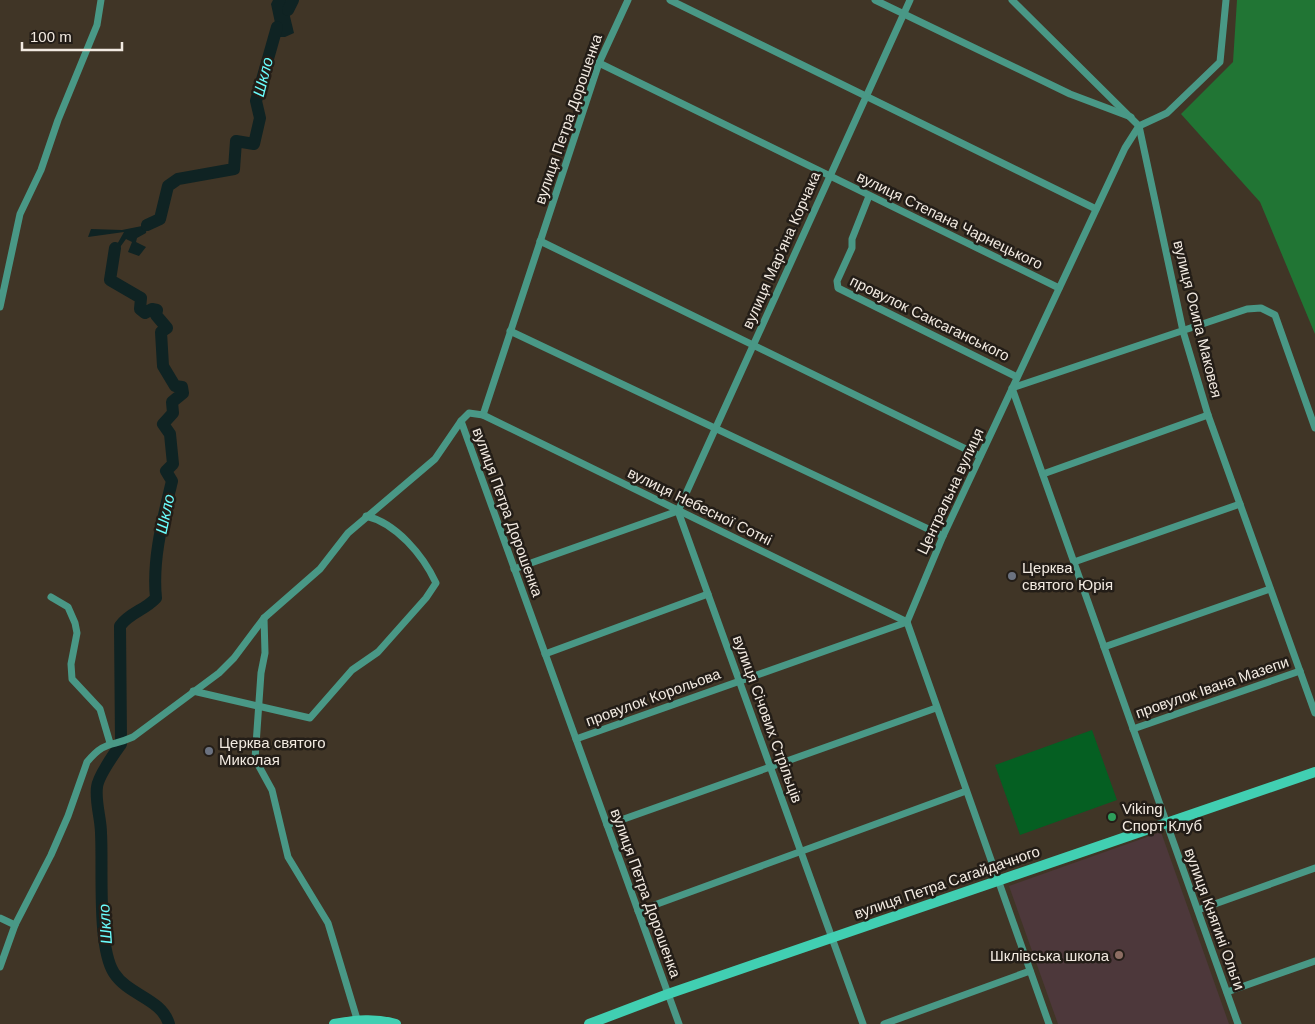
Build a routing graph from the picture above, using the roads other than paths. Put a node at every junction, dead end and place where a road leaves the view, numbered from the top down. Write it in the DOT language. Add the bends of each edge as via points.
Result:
graph roads {
  1 [pos="101,0"];
  2 [pos="628,0"];
  3 [pos="670,0"];
  4 [pos="874,0"];
  5 [pos="910,0"];
  6 [pos="1012,0"];
  7 [pos="1226,0"];
  8 [pos="903,14"];
  9 [pos="599,63"];
  10 [pos="866,96"];
  11 [pos="1132,118"];
  12 [pos="1140,126"];
  13 [pos="830,176"];
  14 [pos="869,196"];
  15 [pos="1096,209"];
  16 [pos="540,241"];
  17 [pos="1059,288"];
  18 [pos="0,307"];
  19 [pos="510,331"];
  20 [pos="1183,331"];
  21 [pos="753,345"];
  22 [pos="1017,377"];
  23 [pos="1012,388"];
  24 [pos="482,414"];
  25 [pos="1208,415"];
  26 [pos="460,421"];
  27 [pos="715,428"];
  28 [pos="1315,428"];
  29 [pos="980,456"];
  30 [pos="1043,474"];
  31 [pos="1240,504"];
  32 [pos="678,511"];
  33 [pos="366,516"];
  34 [pos="943,536"];
  35 [pos="1074,562"];
  36 [pos="514,569"];
  37 [pos="1270,589"];
  38 [pos="708,594"];
  39 [pos="51,597"];
  40 [pos="264,618"];
  41 [pos="907,622"];
  42 [pos="1104,646"];
  43 [pos="545,654"];
  44 [pos="1300,671"];
  45 [pos="739,680"];
  46 [pos="193,691"];
  47 [pos="259,706"];
  48 [pos="936,708"];
  49 [pos="1315,713"];
  50 [pos="1134,729"];
  51 [pos="576,739"];
  52 [pos="110,743"];
  53 [pos="770,767"];
  54 [pos="1315,772"];
  55 [pos="966,791"];
  56 [pos="1167,822"];
  57 [pos="607,825"];
  58 [pos="801,851"];
  59 [pos="1315,868"];
  60 [pos="997,881"];
  61 [pos="1198,910"];
  62 [pos="638,911"];
  63 [pos="0,918"];
  64 [pos="15,925"];
  65 [pos="832,937"];
  66 [pos="1315,961"];
  67 [pos="0,967"];
  68 [pos="1030,971"];
  69 [pos="1227,992"];
  70 [pos="668,994"];
  71 [pos="357,1019"];
  72 [pos="334,1024"];
  73 [pos="396,1024"];
  74 [pos="589,1024"];
  75 [pos="678,1024"];
  76 [pos="863,1024"];
  77 [pos="884,1024"];
  78 [pos="1049,1024"];
  79 [pos="1238,1024"];
  1 -- 18 [label="street" via="91,41 58,120 42,170 20,214"];
  2 -- 9 [label="street, вулиця Петра Дорошенка"];
  3 -- 10 [label="street"];
  4 -- 8 [label="street"];
  5 -- 8 [label="street, вулиця Мар'яна Корчака"];
  6 -- 11 [label="street"];
  7 -- 12 [label="street" via="1220,62 1167,113"];
  8 -- 10 [label="street, вулиця Мар'яна Корчака"];
  8 -- 11 [label="street" via="1070,94"];
  9 -- 13 [label="street, вулиця Степана Чарнецького"];
  9 -- 16 [label="street, вулиця Петра Дорошенка"];
  10 -- 13 [label="street, вулиця Мар'яна Корчака"];
  10 -- 15 [label="street"];
  11 -- 12 [label="street"];
  12 -- 15 [label="street, Центральна вулиця" via="1124,148"];
  12 -- 20 [label="street, вулиця Осипа Маковея"];
  13 -- 14 [label="street, вулиця Степана Чарнецького"];
  13 -- 21 [label="street, вулиця Мар'яна Корчака"];
  14 -- 17 [label="street, вулиця Степана Чарнецького"];
  14 -- 22 [label="street, провулок Саксаганського" via="837,281 838,288"];
  15 -- 17 [label="street, Центральна вулиця"];
  16 -- 19 [label="street, вулиця Петра Дорошенка"];
  16 -- 21 [label="street"];
  17 -- 22 [label="street, Центральна вулиця"];
  19 -- 24 [label="street, вулиця Петра Дорошенка"];
  19 -- 27 [label="street"];
  20 -- 23 [label="street"];
  20 -- 25 [label="street, вулиця Осипа Маковея"];
  20 -- 28 [label="street" via="1247,309 1261,308 1275,315"];
  21 -- 27 [label="street, вулиця Мар'яна Корчака"];
  21 -- 29 [label="street"];
  22 -- 23 [label="street, Центральна вулиця"];
  23 -- 29 [label="street, Центральна вулиця"];
  23 -- 30 [label="street, вулиця Княгині Ольги"];
  24 -- 26 [label="street, вулиця Петра Дорошенка" via="469,413"];
  24 -- 32 [label="street, вулиця Небесної Сотні"];
  25 -- 30 [label="street"];
  25 -- 31 [label="street, вулиця Осипа Маковея"];
  26 -- 33 [label="street" via="435,459"];
  26 -- 36 [label="street, вулиця Петра Дорошенка"];
  27 -- 32 [label="street, вулиця Мар'яна Корчака"];
  27 -- 34 [label="street"];
  29 -- 34 [label="street, Центральна вулиця"];
  30 -- 35 [label="street, вулиця Княгині Ольги"];
  31 -- 35 [label="street"];
  31 -- 37 [label="street, вулиця Осипа Маковея"];
  32 -- 36 [label="street"];
  32 -- 38 [label="street, вулиця Січових Стрільців"];
  32 -- 41 [label="street, вулиця Небесної Сотні"];
  33 -- 40 [label="street" via="348,532 320,570"];
  33 -- 47 [label="street" via="379,519 409,544 436,583 378,652 352,670 310,718"];
  34 -- 41 [label="street, Центральна вулиця"];
  35 -- 42 [label="street, вулиця Княгині Ольги"];
  36 -- 43 [label="street, вулиця Петра Дорошенка"];
  37 -- 42 [label="street"];
  37 -- 44 [label="street, вулиця Осипа Маковея"];
  38 -- 43 [label="street"];
  38 -- 45 [label="street, вулиця Січових Стрільців"];
  39 -- 52 [label="street" via="68,607 75,623 78,633 71,664 72,679 100,709"];
  40 -- 46 [label="street" via="234,658"];
  40 -- 47 [label="street" via="265,653"];
  41 -- 45 [label="street, провулок Корольова"];
  41 -- 48 [label="street"];
  42 -- 50 [label="street, вулиця Княгині Ольги"];
  43 -- 51 [label="street, вулиця Петра Дорошенка"];
  44 -- 49 [label="street, вулиця Осипа Маковея"];
  44 -- 50 [label="street, провулок Івана Мазепи"];
  45 -- 51 [label="street, провулок Корольова"];
  45 -- 53 [label="street, вулиця Січових Стрільців"];
  46 -- 47 [label="street"];
  46 -- 52 [label="street" via="133,737"];
  47 -- 71 [label="street" via="255,759 272,790 288,857 328,923"];
  48 -- 53 [label="street"];
  48 -- 55 [label="street"];
  50 -- 56 [label="street, вулиця Княгині Ольги"];
  51 -- 57 [label="street, вулиця Петра Дорошенка"];
  52 -- 64 [label="street" via="88,762 51,855"];
  53 -- 57 [label="street"];
  53 -- 58 [label="street, вулиця Січових Стрільців"];
  54 -- 56 [label="street, вулиця Петра Сагайдачного"];
  55 -- 58 [label="street"];
  55 -- 60 [label="street"];
  56 -- 60 [label="street, вулиця Петра Сагайдачного"];
  56 -- 61 [label="street, вулиця Княгині Ольги"];
  57 -- 62 [label="street, вулиця Петра Дорошенка"];
  58 -- 62 [label="street"];
  58 -- 65 [label="street, вулиця Січових Стрільців"];
  59 -- 61 [label="street"];
  60 -- 65 [label="street, вулиця Петра Сагайдачного"];
  60 -- 68 [label="street"];
  61 -- 69 [label="street, вулиця Княгині Ольги"];
  62 -- 70 [label="street, вулиця Петра Дорошенка"];
  63 -- 64 [label="street"];
  64 -- 67 [label="street"];
  65 -- 70 [label="street, вулиця Петра Сагайдачного"];
  65 -- 76 [label="street, вулиця Січових Стрільців"];
  66 -- 69 [label="street"];
  68 -- 77 [label="street"];
  68 -- 78 [label="street"];
  69 -- 79 [label="street, вулиця Княгині Ольги"];
  70 -- 74 [label="street, вулиця Петра Сагайдачного"];
  70 -- 75 [label="street, вулиця Петра Дорошенка"];
  71 -- 72 [label="street"];
  71 -- 73 [label="street"];
}
